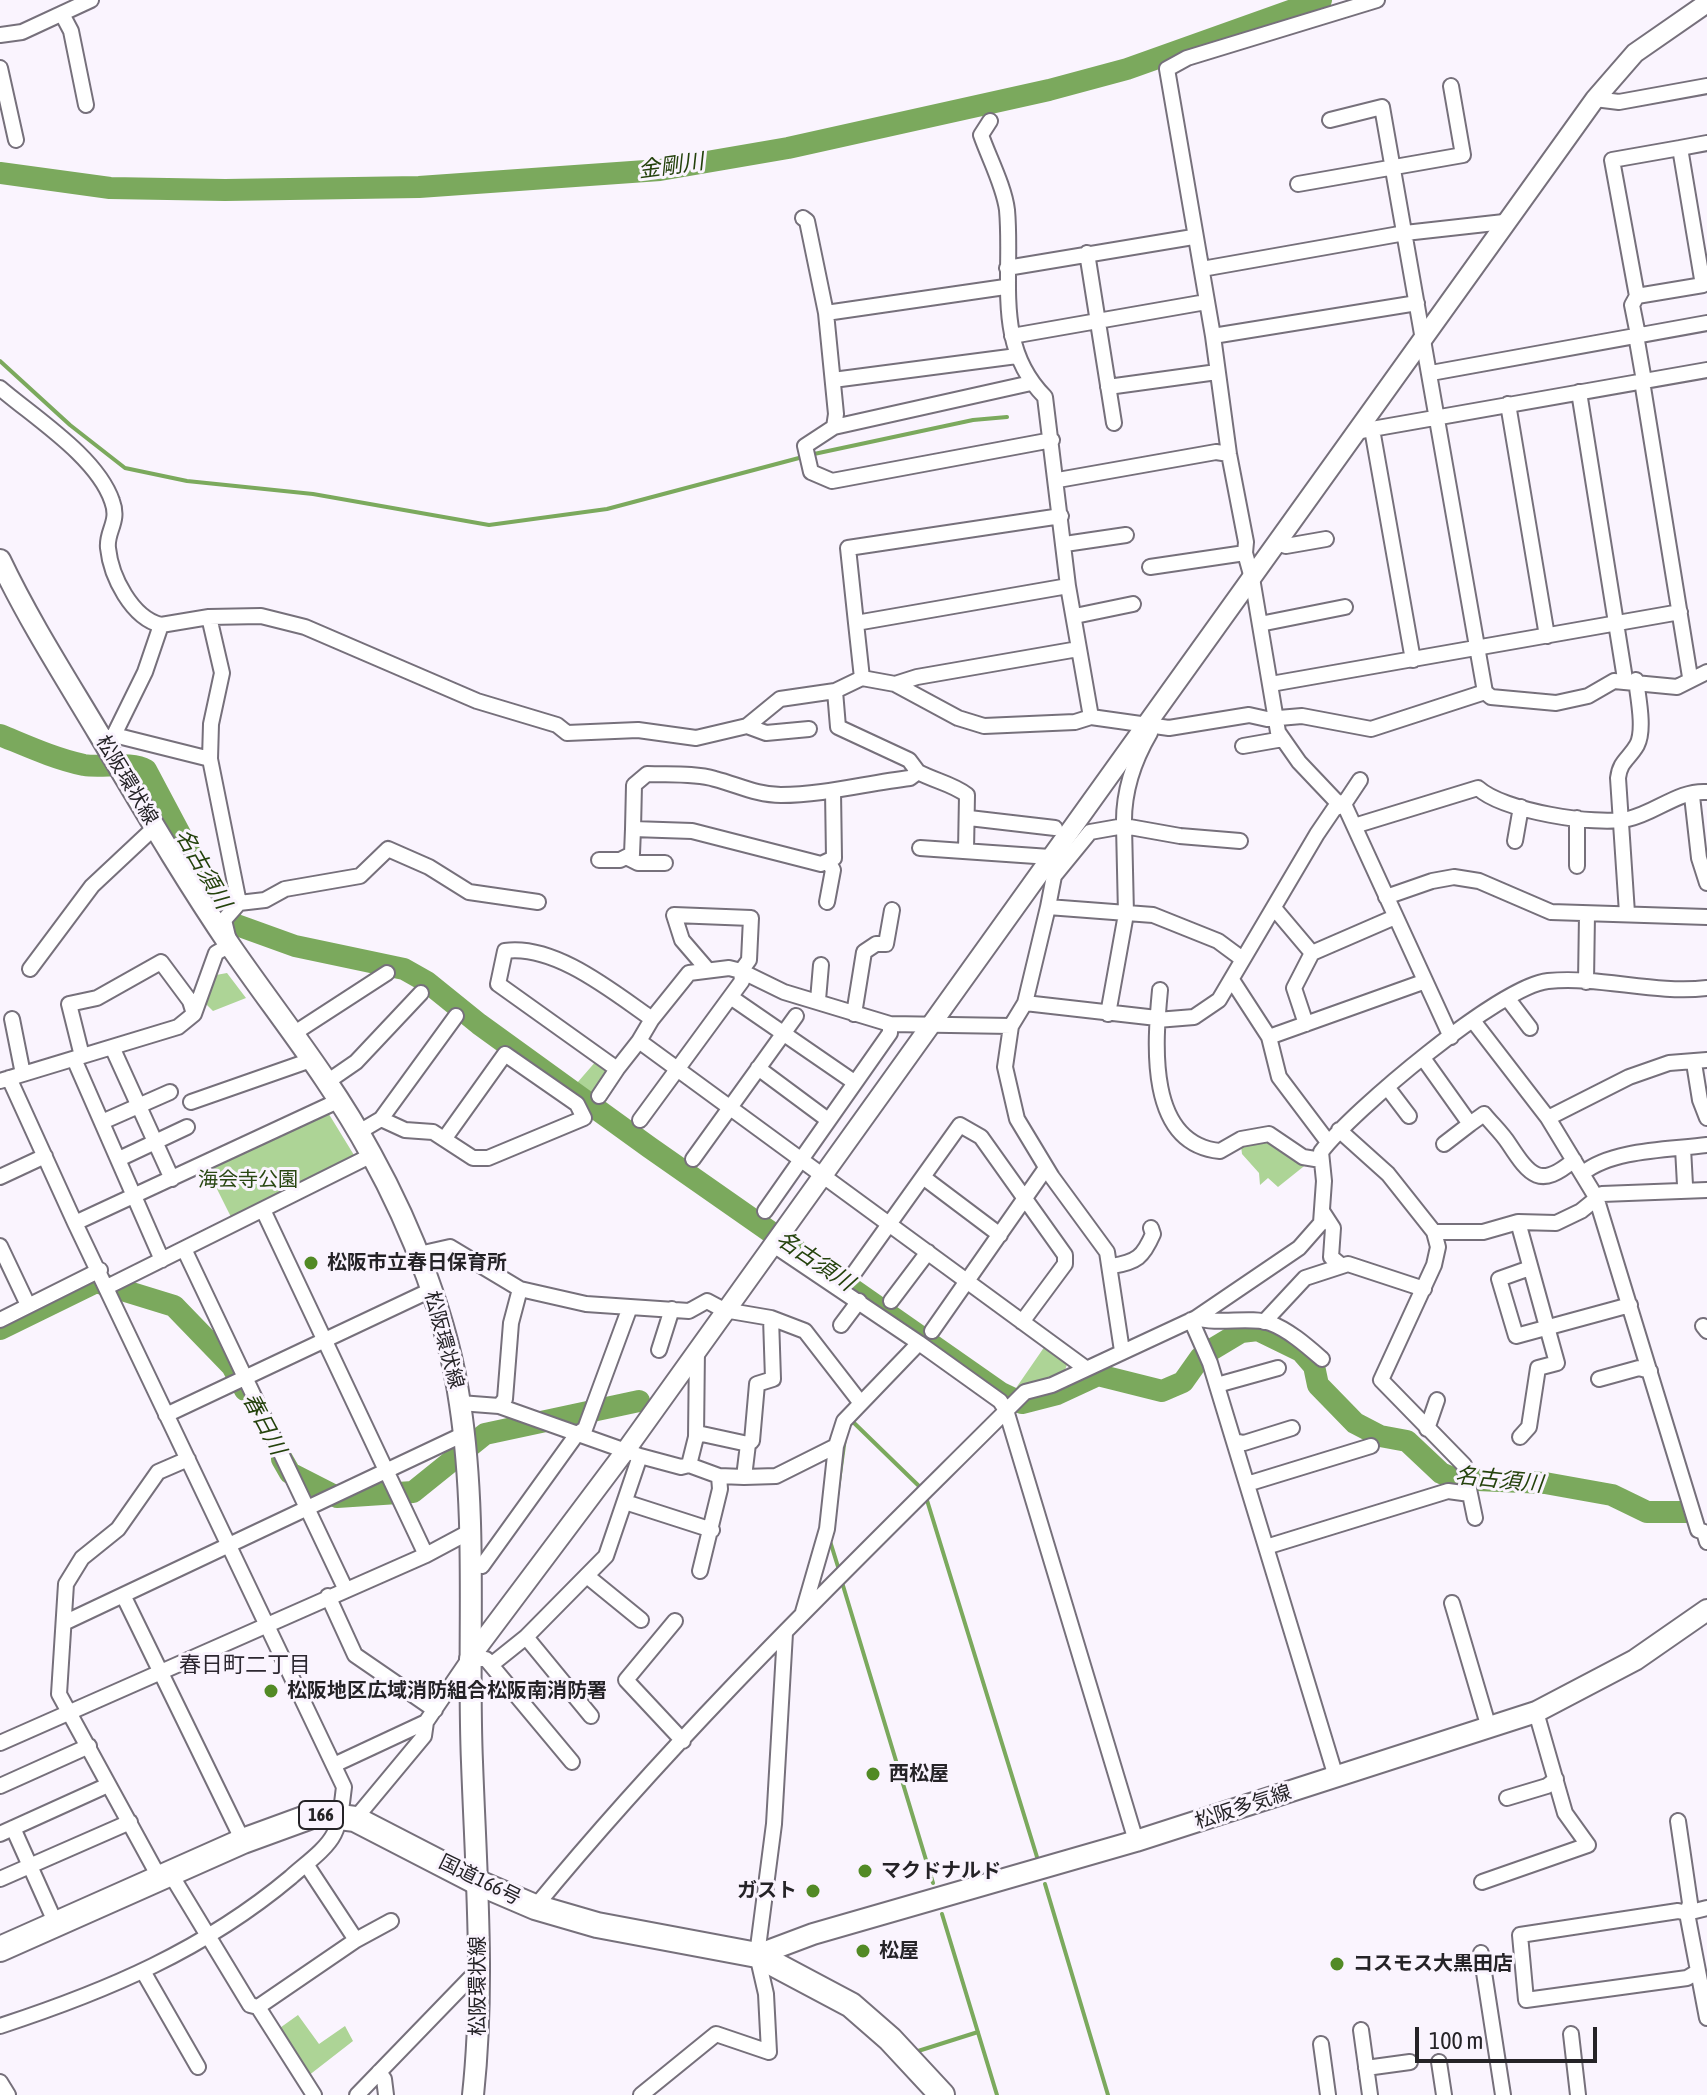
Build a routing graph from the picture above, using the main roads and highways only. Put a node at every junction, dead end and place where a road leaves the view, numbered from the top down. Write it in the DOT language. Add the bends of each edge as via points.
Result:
graph roads {
  1 [pos="0,560"];
  2 [pos="1707,1610"];
  3 [pos="479,1883"];
  4 [pos="0,1949"];
  5 [pos="757,1955"];
  6 [pos="473,2095"];
  7 [pos="942,2095"];
  1 -- 3 [label="main road, 松阪環状線" via="155,827 230,945 340,1100 419,1254 460,1403"];
  2 -- 5 [label="main road, 松阪多気線" via="1635,1660 1536,1712 1136,1841"];
  3 -- 4 [label="highway, 国道166号 / 166" via="347,1818 317,1814 243,1841"];
  3 -- 5 [label="highway, 国道166号 / 166" via="597,1925"];
  3 -- 6 [label="main road, 松阪環状線" via="480,2033"];
  5 -- 7 [label="highway, 国道166号 / 166" via="851,2005"];
}
